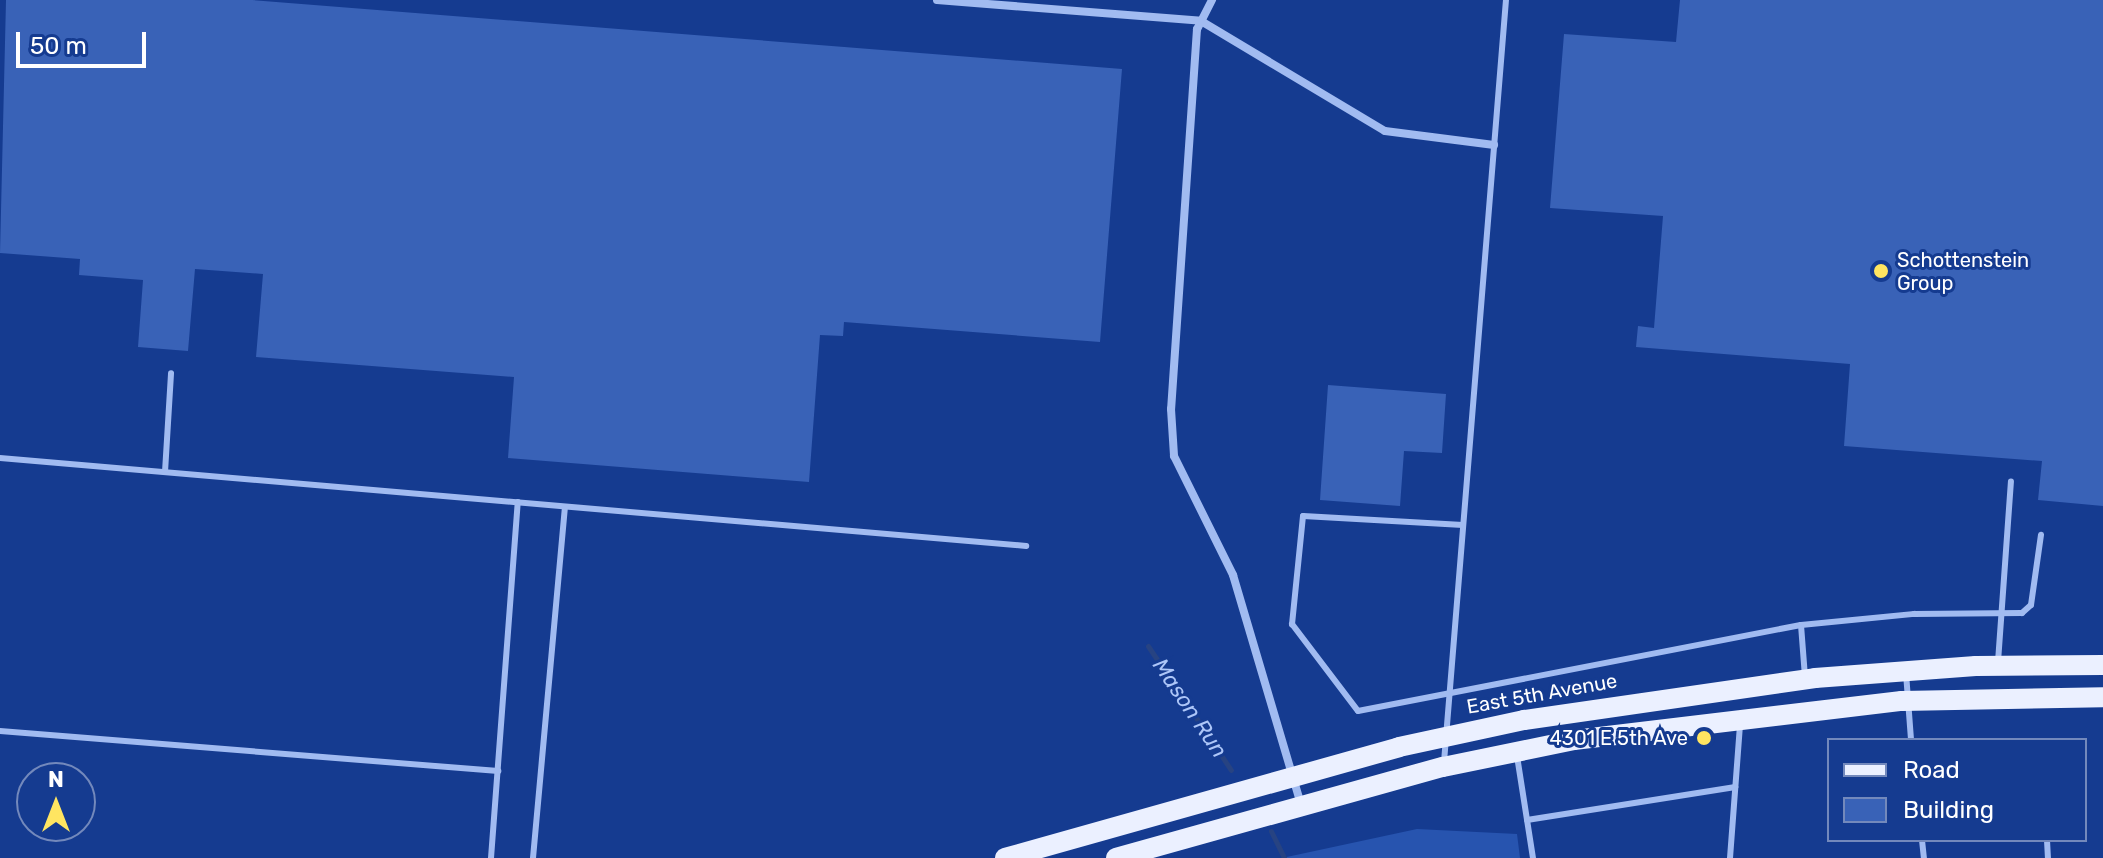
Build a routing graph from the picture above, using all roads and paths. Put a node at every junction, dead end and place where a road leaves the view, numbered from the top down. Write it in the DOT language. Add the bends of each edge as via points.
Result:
graph roads {
  1 [pos="937,0"];
  2 [pos="1212,0"];
  3 [pos="1506,0"];
  4 [pos="1201,21"];
  5 [pos="1494,145"];
  6 [pos="171,373"];
  7 [pos="0,458"];
  8 [pos="165,472"];
  9 [pos="2011,481"];
  10 [pos="518,502"];
  11 [pos="565,507"];
  12 [pos="1463,525"];
  13 [pos="2041,535"];
  14 [pos="1026,546"];
  15 [pos="2002,615"];
  16 [pos="1801,625"];
  17 [pos="1998,665"];
  18 [pos="2103,665"];
  19 [pos="1906,670"];
  20 [pos="1805,679"];
  21 [pos="1449,690"];
  22 [pos="2103,697"];
  23 [pos="1908,701"];
  24 [pos="1740,717"];
  25 [pos="0,731"];
  26 [pos="1446,736"];
  27 [pos="1911,738"];
  28 [pos="1516,753"];
  29 [pos="1443,767"];
  30 [pos="498,771"];
  31 [pos="1294,776"];
  32 [pos="1735,787"];
  33 [pos="1302,804"];
  34 [pos="1527,820"];
  35 [pos="491,858"];
  36 [pos="533,858"];
  37 [pos="1005,858"];
  38 [pos="1116,858"];
  39 [pos="1533,858"];
  40 [pos="1730,858"];
  1 -- 4 [label="street"];
  2 -- 4 [label="street"];
  3 -- 5 [label="lane"];
  4 -- 5 [label="street" via="1385,131"];
  4 -- 31 [label="street" via="1171,409 1174,456 1233,575"];
  5 -- 12 [label="lane"];
  6 -- 8 [label="lane"];
  7 -- 8 [label="lane"];
  8 -- 10 [label="lane"];
  9 -- 15 [label="lane"];
  10 -- 11 [label="lane"];
  10 -- 30 [label="lane"];
  11 -- 14 [label="lane"];
  11 -- 36 [label="lane"];
  12 -- 21 [label="lane"];
  12 -- 21 [label="lane" via="1303,516 1292,624 1358,711"];
  13 -- 15 [label="lane" via="2031,605 2022,613"];
  15 -- 16 [label="lane" via="1914,614"];
  15 -- 17 [label="lane"];
  16 -- 20 [label="lane"];
  16 -- 21 [label="lane"];
  17 -- 18 [label="main road, East 5th Avenue"];
  17 -- 19 [label="main road, East 5th Avenue"];
  19 -- 20 [label="main road, East 5th Avenue"];
  19 -- 23 [label="lane"];
  20 -- 26 [label="main road, East 5th Avenue"];
  21 -- 26 [label="lane"];
  22 -- 23 [label="main road"];
  23 -- 24 [label="main road"];
  23 -- 27 [label="lane"];
  24 -- 28 [label="main road"];
  24 -- 32 [label="lane"];
  25 -- 30 [label="lane"];
  26 -- 29 [label="lane"];
  26 -- 31 [label="main road, East 5th Avenue"];
  28 -- 29 [label="main road"];
  28 -- 34 [label="lane"];
  29 -- 33 [label="main road"];
  30 -- 35 [label="lane"];
  31 -- 33 [label="street"];
  31 -- 37 [label="main road, East 5th Avenue"];
  32 -- 34 [label="lane"];
  32 -- 40 [label="lane"];
  33 -- 38 [label="main road"];
  34 -- 39 [label="lane"];
}
